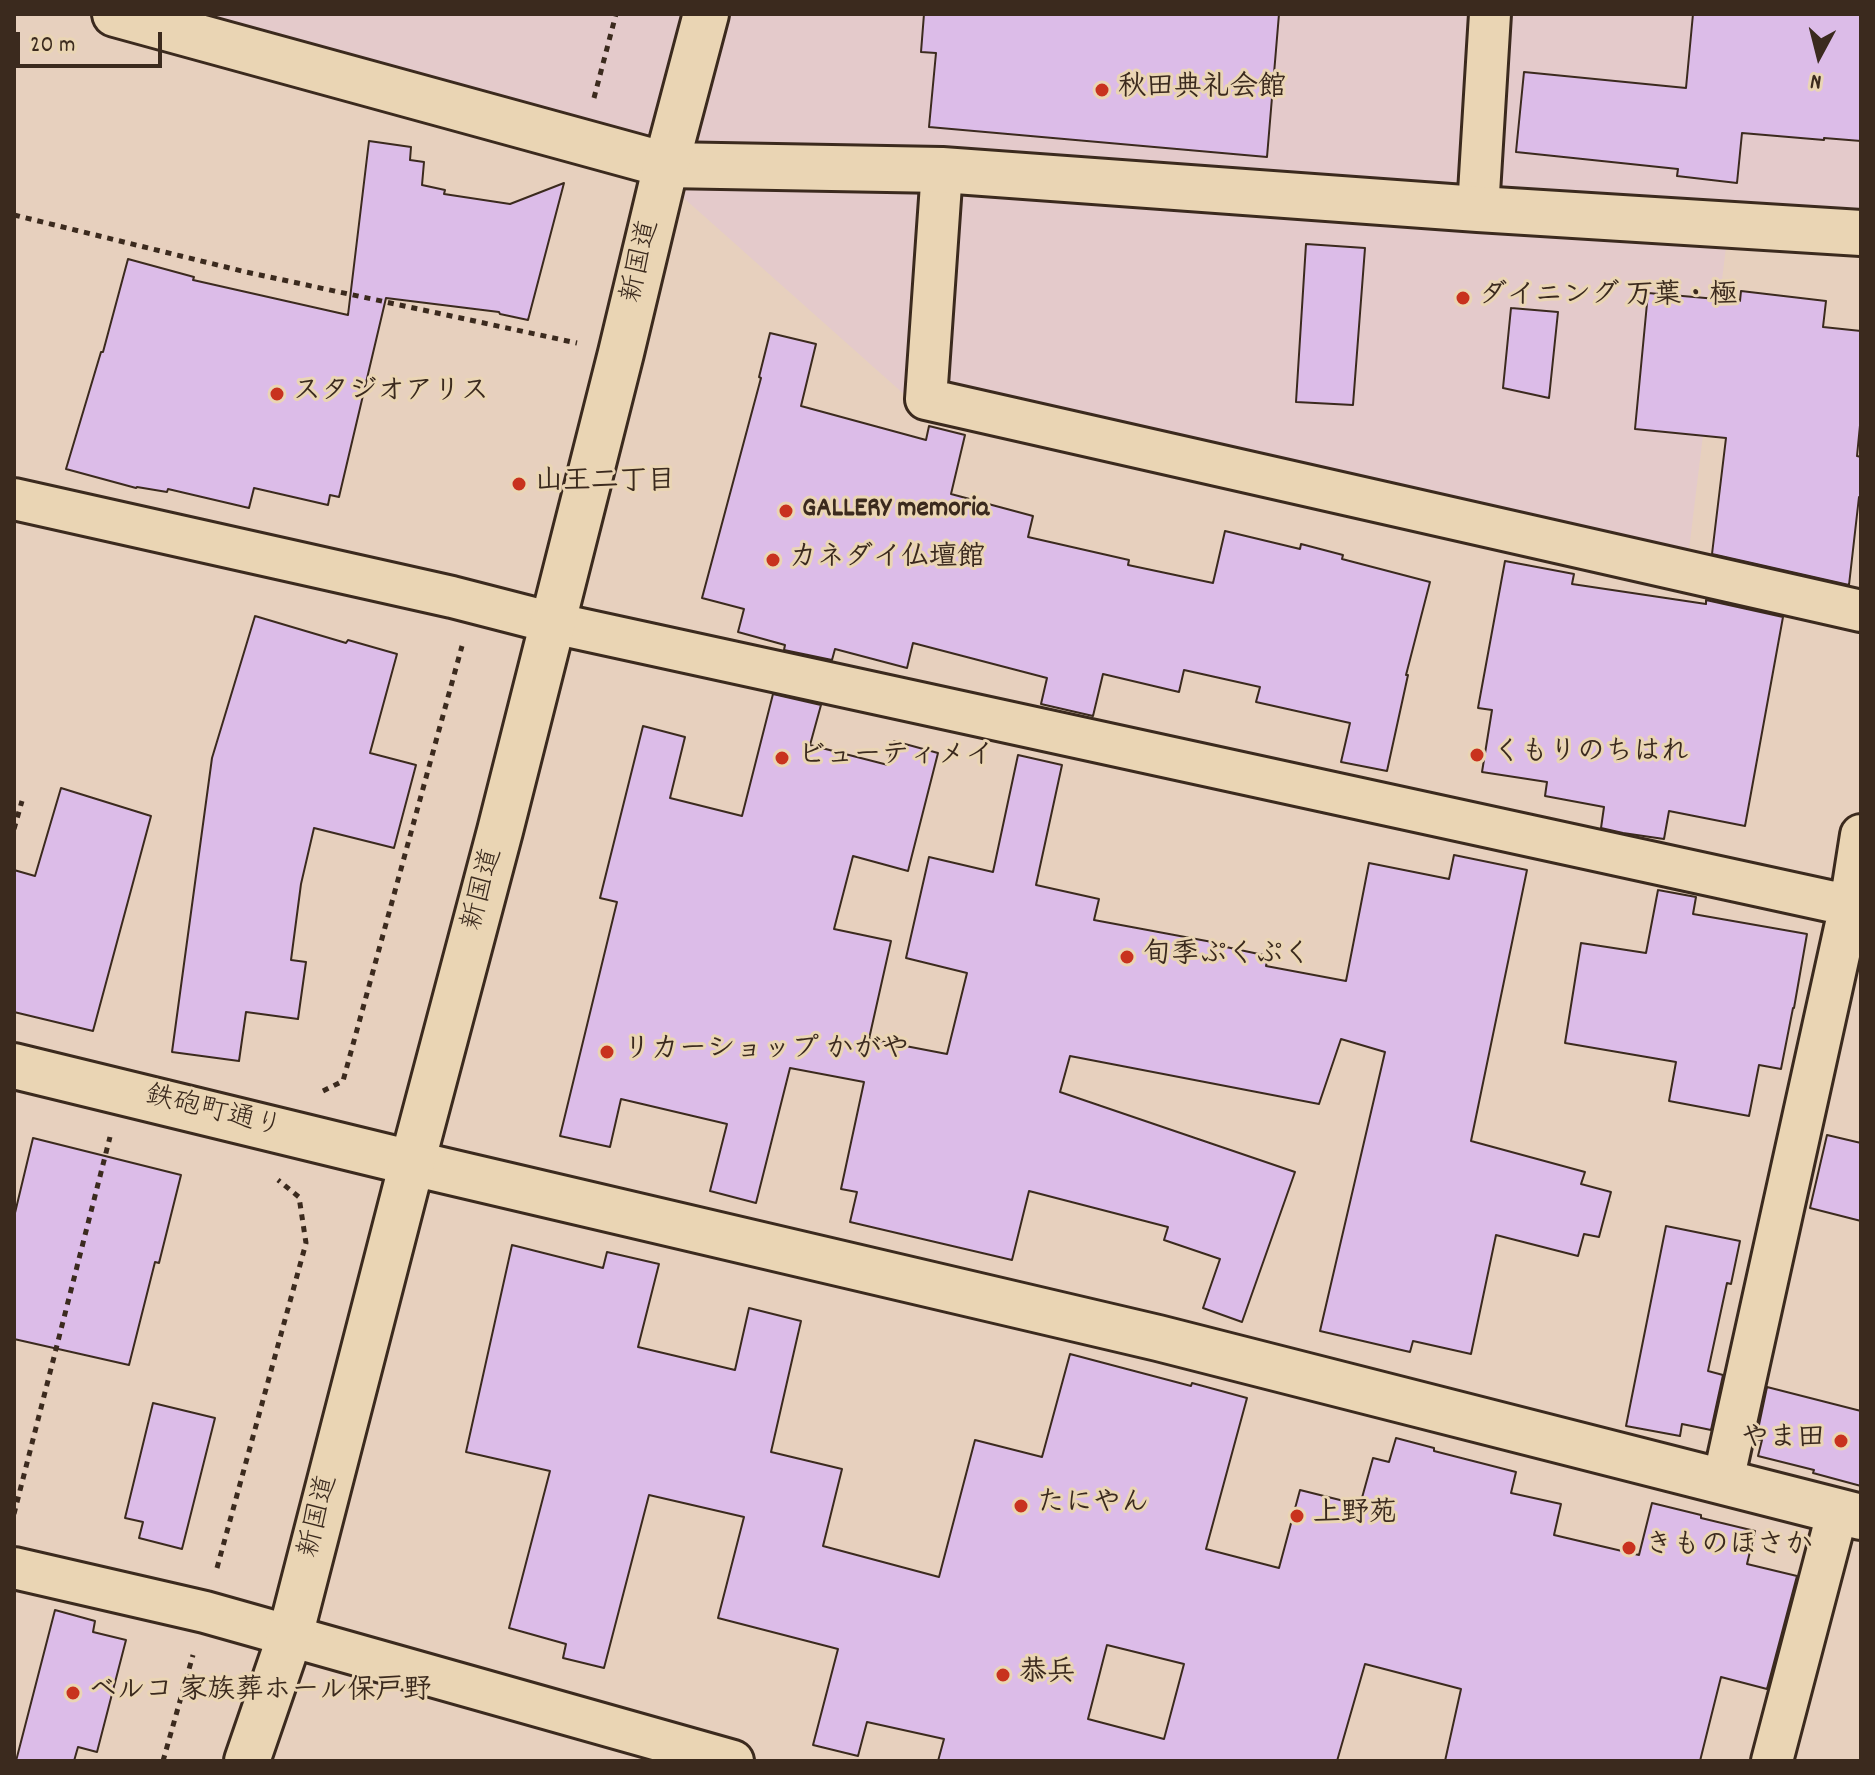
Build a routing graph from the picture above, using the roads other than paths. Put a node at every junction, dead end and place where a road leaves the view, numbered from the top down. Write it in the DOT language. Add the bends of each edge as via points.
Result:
graph roads {
  1 [pos="115,14"];
  2 [pos="706,14"];
  3 [pos="1490,14"];
  4 [pos="666,165"];
  5 [pos="942,170"];
  6 [pos="1478,209"];
  7 [pos="1861,233"];
  8 [pos="14,499"];
  9 [pos="1861,611"];
  10 [pos="553,623"];
  11 [pos="1861,835"];
  12 [pos="1856,906"];
  13 [pos="14,1066"];
  14 [pos="412,1163"];
  15 [pos="1723,1481"];
  16 [pos="1850,1513"];
  17 [pos="14,1568"];
  18 [pos="290,1636"];
  19 [pos="247,1761"];
  20 [pos="733,1761"];
  21 [pos="1772,1761"];
  1 -- 4 [label="street"];
  2 -- 4 [label="street, 新国道"];
  3 -- 6 [label="street"];
  4 -- 5 [label="street"];
  4 -- 10 [label="street, 新国道"];
  5 -- 6 [label="street"];
  5 -- 9 [label="street" via="926,399"];
  6 -- 7 [label="street"];
  8 -- 10 [label="street"];
  10 -- 12 [label="street"];
  10 -- 14 [label="street, 新国道"];
  11 -- 12 [label="street"];
  12 -- 15 [label="street"];
  13 -- 14 [label="street, 鉄砲町通り"];
  14 -- 15 [label="street, 鉄砲町通り" via="1142,1334"];
  14 -- 18 [label="street, 新国道"];
  15 -- 16 [label="street, 鉄砲町通り"];
  16 -- 21 [label="street"];
  17 -- 18 [label="street"];
  18 -- 19 [label="street, 新国道"];
  18 -- 20 [label="street"];
}
